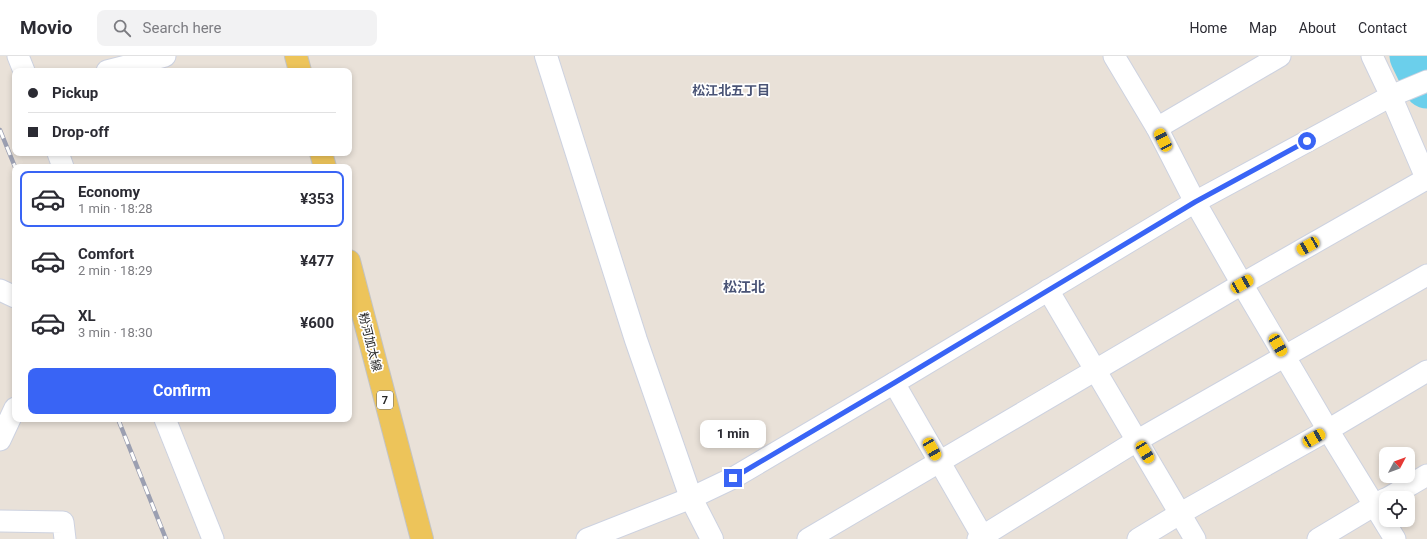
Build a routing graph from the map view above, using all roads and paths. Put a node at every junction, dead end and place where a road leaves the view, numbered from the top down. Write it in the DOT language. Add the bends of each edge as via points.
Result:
graph roads {
  1 [pos="18,56"];
  2 [pos="102,56"];
  3 [pos="165,56"];
  4 [pos="296,56"];
  5 [pos="546,56"];
  6 [pos="1114,56"];
  7 [pos="1280,56"];
  8 [pos="1372,56"];
  9 [pos="23,68"];
  10 [pos="105,68"];
  11 [pos="118,68"];
  12 [pos="299,68"];
  13 [pos="1427,81"];
  14 [pos="1391,96"];
  15 [pos="1157,128"];
  16 [pos="1427,180"];
  17 [pos="1195,202"];
  18 [pos="352,272"];
  19 [pos="1427,274"];
  20 [pos="1242,284"];
  21 [pos="0,290"];
  22 [pos="1048,290"];
  23 [pos="12,296"];
  24 [pos="1285,357"];
  25 [pos="1096,370"];
  26 [pos="1427,371"];
  27 [pos="894,383"];
  28 [pos="12,414"];
  29 [pos="166,422"];
  30 [pos="1328,430"];
  31 [pos="0,440"];
  32 [pos="1138,440"];
  33 [pos="940,462"];
  34 [pos="1427,474"];
  35 [pos="1399,491"];
  36 [pos="1379,496"];
  37 [pos="692,498"];
  38 [pos="1379,503"];
  39 [pos="1181,513"];
  40 [pos="0,521"];
  41 [pos="1391,527"];
  42 [pos="982,538"];
  43 [pos="65,539"];
  44 [pos="213,539"];
  45 [pos="422,539"];
  46 [pos="587,539"];
  47 [pos="712,539"];
  48 [pos="808,539"];
  49 [pos="1138,539"];
  50 [pos="1195,539"];
  51 [pos="1318,539"];
  52 [pos="1395,539"];
  1 -- 9 [label="street"];
  2 -- 10 [label="street"];
  3 -- 11 [label="street"];
  4 -- 12 [label="main road"];
  5 -- 37 [label="street" via="636,340"];
  6 -- 15 [label="street"];
  7 -- 15 [label="street"];
  8 -- 14 [label="street"];
  13 -- 14 [label="street"];
  14 -- 16 [label="street"];
  14 -- 17 [label="street"];
  15 -- 17 [label="street"];
  16 -- 20 [label="street"];
  17 -- 20 [label="street"];
  17 -- 22 [label="street"];
  18 -- 45 [label="main road, 粉河加太線 / 7"];
  19 -- 24 [label="street"];
  20 -- 24 [label="street"];
  20 -- 25 [label="street"];
  21 -- 23 [label="street"];
  22 -- 25 [label="street"];
  22 -- 27 [label="street"];
  24 -- 30 [label="street"];
  24 -- 32 [label="street"];
  25 -- 32 [label="street"];
  25 -- 33 [label="street"];
  26 -- 30 [label="street"];
  27 -- 33 [label="street"];
  27 -- 37 [label="street" via="733,478"];
  28 -- 31 [label="street"];
  29 -- 44 [label="street"];
  30 -- 36 [label="street"];
  30 -- 39 [label="street"];
  32 -- 39 [label="street"];
  32 -- 42 [label="street"];
  33 -- 42 [label="street"];
  33 -- 48 [label="street"];
  34 -- 35 [label="street"];
  37 -- 46 [label="street"];
  37 -- 47 [label="street"];
  38 -- 51 [label="street"];
  39 -- 49 [label="street"];
  39 -- 50 [label="street"];
  40 -- 43 [label="street" via="63,522"];
  41 -- 52 [label="street"];
}
